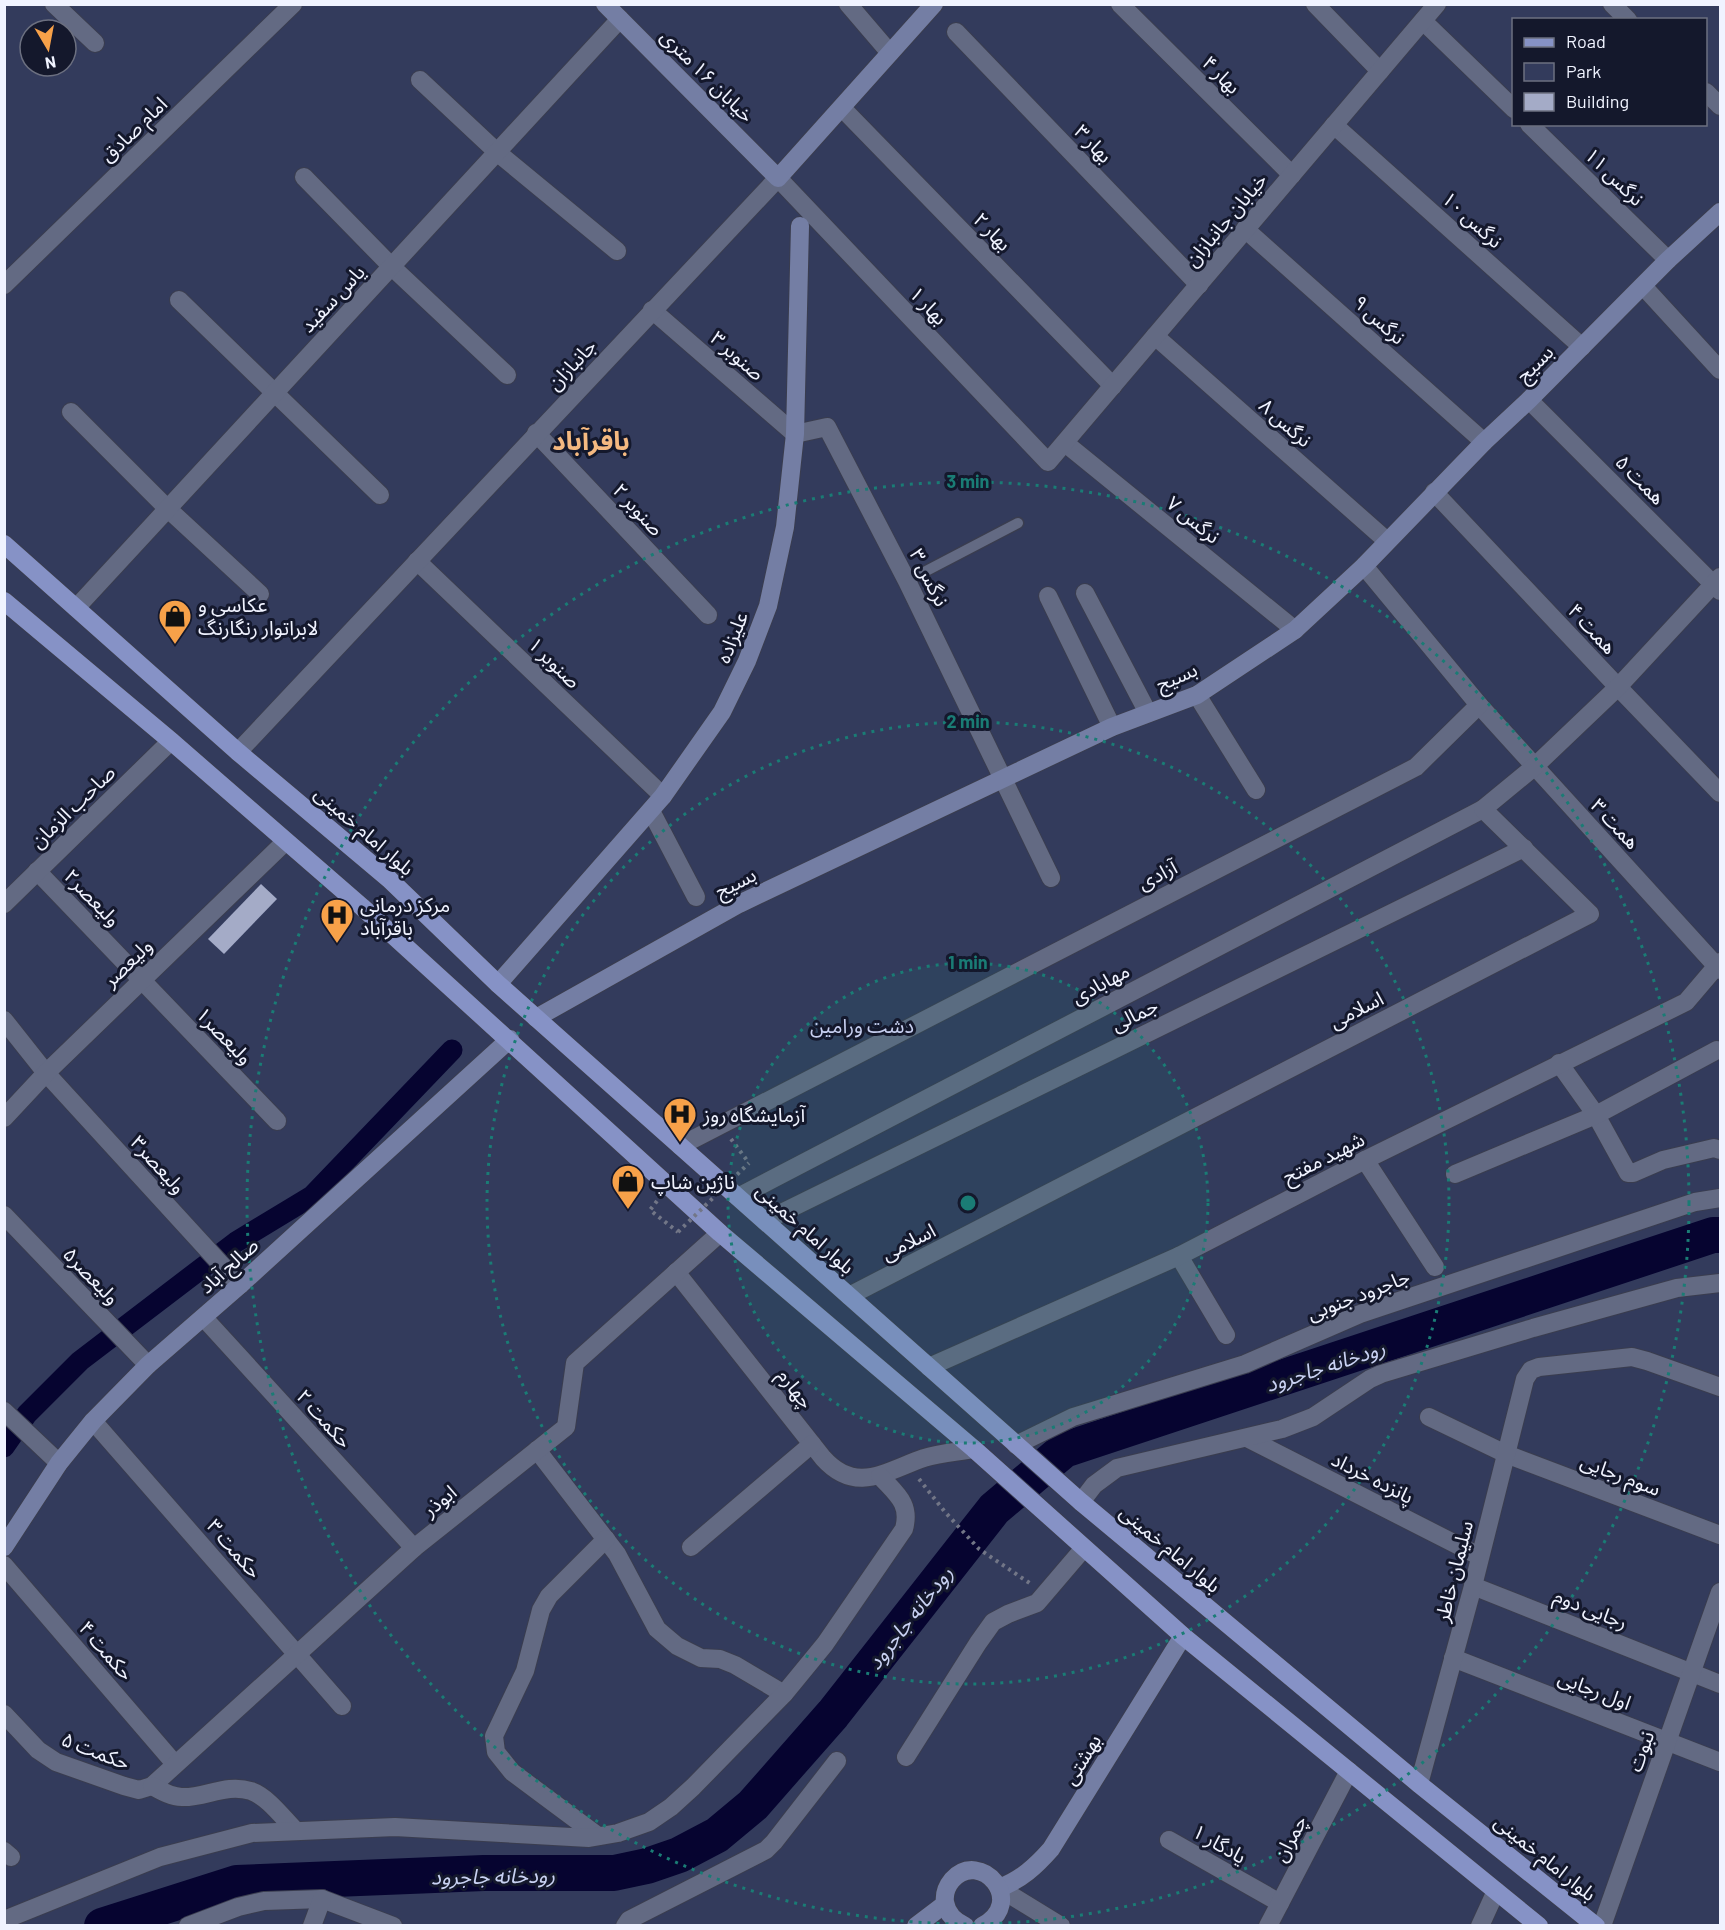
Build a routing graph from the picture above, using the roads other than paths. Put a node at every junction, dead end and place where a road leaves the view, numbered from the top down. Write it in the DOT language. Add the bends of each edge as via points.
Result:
graph roads {
  1 [pos="54,4"];
  2 [pos="293,4"];
  3 [pos="605,4"];
  4 [pos="848,4"];
  5 [pos="934,4"];
  6 [pos="1120,4"];
  7 [pos="1315,4"];
  8 [pos="1437,4"];
  9 [pos="1612,4"];
  10 [pos="1626,18"];
  11 [pos="620,19"];
  12 [pos="1423,21"];
  13 [pos="956,32"];
  14 [pos="95,43"];
  15 [pos="890,53"];
  16 [pos="1380,70"];
  17 [pos="420,80"];
  18 [pos="1707,93"];
  19 [pos="1720,106"];
  20 [pos="1512,107"];
  21 [pos="842,108"];
  22 [pos="1334,125"];
  23 [pos="1531,126"];
  24 [pos="498,153"];
  25 [pos="1292,175"];
  26 [pos="304,177"];
  27 [pos="778,178"];
  28 [pos="1720,212"];
  29 [pos="800,226"];
  30 [pos="1245,229"];
  31 [pos="617,251"];
  32 [pos="1668,260"];
  33 [pos="392,267"];
  34 [pos="4,285"];
  35 [pos="1199,285"];
  36 [pos="1643,286"];
  37 [pos="178,300"];
  38 [pos="652,310"];
  39 [pos="1155,336"];
  40 [pos="1582,347"];
  41 [pos="1720,370"];
  42 [pos="507,375"];
  43 [pos="1113,386"];
  44 [pos="275,393"];
  45 [pos="1529,400"];
  46 [pos="71,412"];
  47 [pos="536,433"];
  48 [pos="795,434"];
  49 [pos="1484,442"];
  50 [pos="1065,443"];
  51 [pos="1048,462"];
  52 [pos="1434,492"];
  53 [pos="380,495"];
  54 [pos="168,509"];
  55 [pos="1018,523"];
  56 [pos="1387,541"];
  57 [pos="4,544"];
  58 [pos="417,561"];
  59 [pos="1364,566"];
  60 [pos="907,581"];
  61 [pos="1718,584"];
  62 [pos="1085,593"];
  63 [pos="260,594"];
  64 [pos="1048,596"];
  65 [pos="4,601"];
  66 [pos="76,608"];
  67 [pos="708,615"];
  68 [pos="1295,630"];
  69 [pos="1618,687"];
  70 [pos="1197,694"];
  71 [pos="1479,705"];
  72 [pos="1148,713"];
  73 [pos="1112,727"];
  74 [pos="171,741"];
  75 [pos="238,752"];
  76 [pos="1534,767"];
  77 [pos="1003,778"];
  78 [pos="1256,790"];
  79 [pos="1720,793"];
  80 [pos="663,796"];
  81 [pos="1483,808"];
  82 [pos="651,811"];
  83 [pos="285,842"];
  84 [pos="1524,848"];
  85 [pos="37,871"];
  86 [pos="1051,878"];
  87 [pos="696,897"];
  88 [pos="4,904"];
  89 [pos="1719,966"];
  90 [pos="141,980"];
  91 [pos="498,984"];
  92 [pos="536,1018"];
  93 [pos="4,1020"];
  94 [pos="510,1040"];
  95 [pos="1717,1050"];
  96 [pos="1559,1063"];
  97 [pos="46,1073"];
  98 [pos="1596,1115"];
  99 [pos="4,1118"];
  100 [pos="277,1121"];
  101 [pos="680,1146"];
  102 [pos="1720,1150"];
  103 [pos="1365,1160"];
  104 [pos="1455,1174"];
  105 [pos="738,1197"];
  106 [pos="1720,1197"];
  107 [pos="4,1215"];
  108 [pos="765,1221"];
  109 [pos="720,1233"];
  110 [pos="1179,1256"];
  111 [pos="1435,1267"];
  112 [pos="676,1272"];
  113 [pos="1720,1283"];
  114 [pos="240,1285"];
  115 [pos="849,1296"];
  116 [pos="204,1318"];
  117 [pos="1226,1335"];
  118 [pos="148,1365"];
  119 [pos="929,1367"];
  120 [pos="1720,1387"];
  121 [pos="7,1414"];
  122 [pos="1428,1417"];
  123 [pos="93,1421"];
  124 [pos="1247,1438"];
  125 [pos="812,1444"];
  126 [pos="1016,1445"];
  127 [pos="974,1449"];
  128 [pos="537,1450"];
  129 [pos="1506,1454"];
  130 [pos="59,1463"];
  131 [pos="880,1476"];
  132 [pos="1081,1502"];
  133 [pos="1720,1535"];
  134 [pos="606,1539"];
  135 [pos="4,1547"];
  136 [pos="691,1547"];
  137 [pos="414,1548"];
  138 [pos="1084,1548"];
  139 [pos="1479,1556"];
  140 [pos="4,1565"];
  141 [pos="1473,1586"];
  142 [pos="1720,1592"];
  143 [pos="1183,1636"];
  144 [pos="297,1652"];
  145 [pos="1453,1658"];
  146 [pos="1692,1673"];
  147 [pos="1720,1684"];
  148 [pos="784,1694"];
  149 [pos="342,1706"];
  150 [pos="4,1714"];
  151 [pos="1668,1741"];
  152 [pos="906,1757"];
  153 [pos="837,1761"];
  154 [pos="1720,1762"];
  155 [pos="175,1764"];
  156 [pos="1349,1772"];
  157 [pos="1419,1784"];
  158 [pos="152,1786"];
  159 [pos="296,1831"];
  160 [pos="598,1836"];
  161 [pos="1169,1840"];
  162 [pos="999,1888"];
  163 [pos="1496,1891"];
  164 [pos="322,1899"];
  165 [pos="1280,1903"];
  166 [pos="945,1904"];
  167 [pos="4,1920"];
  168 [pos="188,1926"];
  169 [pos="312,1926"];
  170 [pos="393,1926"];
  171 [pos="625,1926"];
  172 [pos="916,1926"];
  173 [pos="965,1926"];
  174 [pos="982,1926"];
  175 [pos="1061,1926"];
  176 [pos="1268,1926"];
  177 [pos="1480,1926"];
  178 [pos="1539,1926"];
  179 [pos="1596,1926"];
  180 [pos="1602,1926"];
  1 -- 14 [label="street"];
  2 -- 34 [label="street, امام صادق"];
  3 -- 11 [label="street, خیابان ۱۶ متری"];
  4 -- 15 [label="street"];
  5 -- 15 [label="street, جانبازان"];
  6 -- 25 [label="street, بهار ۴"];
  7 -- 16 [label="street"];
  8 -- 12 [label="street, خیابان جانبازان"];
  9 -- 10 [label="street"];
  11 -- 24 [label="street, یاس سفید"];
  11 -- 27 [label="street, خیابان ۱۶ متری"];
  12 -- 16 [label="street, خیابان جانبازان"];
  12 -- 20 [label="street"];
  13 -- 35 [label="street, بهار ۳"];
  15 -- 21 [label="street, جانبازان"];
  16 -- 22 [label="street, خیابان جانبازان"];
  17 -- 24 [label="street"];
  18 -- 19 [label="street"];
  21 -- 27 [label="street, جانبازان"];
  21 -- 43 [label="street, بهار ۲"];
  22 -- 25 [label="street, خیابان جانبازان"];
  22 -- 40 [label="street, نرگس ۱۰"];
  23 -- 32 [label="street, نرگس ۱۱"];
  24 -- 31 [label="street"];
  24 -- 33 [label="street, یاس سفید"];
  25 -- 30 [label="street, خیابان جانبازان"];
  26 -- 33 [label="street"];
  27 -- 38 [label="street, جانبازان"];
  27 -- 51 [label="street, بهار ۱"];
  28 -- 32 [label="street, بسیج"];
  29 -- 48 [label="street, علیزاده"];
  30 -- 35 [label="street, خیابان جانبازان"];
  30 -- 49 [label="street, نرگس ۹"];
  32 -- 36 [label="street, بسیج"];
  33 -- 42 [label="street"];
  33 -- 44 [label="street, یاس سفید"];
  35 -- 39 [label="street, خیابان جانبازان"];
  36 -- 40 [label="street, بسیج"];
  36 -- 41 [label="street"];
  37 -- 44 [label="street"];
  38 -- 47 [label="street, جانبازان"];
  38 -- 48 [label="street, صنوبر ۳"];
  39 -- 43 [label="street, خیابان جانبازان"];
  39 -- 56 [label="street, نرگس ۸"];
  40 -- 45 [label="street, بسیج"];
  43 -- 50 [label="street, خیابان جانبازان"];
  44 -- 53 [label="street"];
  44 -- 54 [label="street, یاس سفید"];
  45 -- 49 [label="street, بسیج"];
  45 -- 61 [label="street, همت ۵"];
  46 -- 54 [label="street"];
  47 -- 58 [label="street, جانبازان"];
  47 -- 67 [label="street, صنوبر ۲"];
  48 -- 60 [label="street, نرگس ۳" via="827,427"];
  48 -- 80 [label="street, علیزاده" via="785,527 768,606 747,662 722,712"];
  49 -- 52 [label="street, بسیج"];
  50 -- 51 [label="street, خیابان جانبازان"];
  50 -- 68 [label="street, نرگس ۷"];
  52 -- 56 [label="street, بسیج"];
  52 -- 69 [label="street, همت ۴"];
  54 -- 63 [label="street"];
  54 -- 66 [label="street, یاس سفید"];
  55 -- 60 [label="lane"];
  56 -- 59 [label="street, بسیج"];
  57 -- 66 [label="main road, بلوار امام خمینی"];
  58 -- 75 [label="street, جانبازان"];
  58 -- 80 [label="street, صنوبر ۱"];
  59 -- 68 [label="street, بسیج"];
  59 -- 71 [label="street"];
  60 -- 77 [label="street, نرگس ۳"];
  61 -- 69 [label="street"];
  62 -- 72 [label="street"];
  64 -- 73 [label="street"];
  65 -- 74 [label="main road"];
  66 -- 75 [label="main road, بلوار امام خمینی"];
  68 -- 70 [label="street, بسیج"];
  69 -- 76 [label="street"];
  69 -- 79 [label="street, همت ۴"];
  70 -- 72 [label="street, بسیج"];
  70 -- 78 [label="street"];
  71 -- 76 [label="street, همت ۳"];
  71 -- 101 [label="street, آزادی" via="1416,767"];
  72 -- 73 [label="street, بسیج"];
  73 -- 77 [label="street, بسیج"];
  74 -- 83 [label="main road"];
  74 -- 85 [label="street, صاحب الزمان"];
  75 -- 91 [label="main road, بلوار امام خمینی" via="389,879"];
  76 -- 81 [label="street"];
  76 -- 89 [label="street, همت ۳"];
  77 -- 86 [label="street, نرگس ۳"];
  77 -- 92 [label="street, بسیج" via="739,903"];
  80 -- 82 [label="street, علیزاده"];
  81 -- 84 [label="street, اسلامی"];
  81 -- 105 [label="street, مهابادی"];
  82 -- 87 [label="street"];
  82 -- 91 [label="street, علیزاده"];
  83 -- 90 [label="street, ولیعصر"];
  83 -- 94 [label="main road"];
  84 -- 108 [label="street, جمالی"];
  84 -- 115 [label="street, اسلامی" via="1590,914"];
  85 -- 88 [label="street, صاحب الزمان"];
  85 -- 90 [label="street, ولیعصر۲"];
  89 -- 96 [label="street, شهید مفتح" via="1686,1002"];
  90 -- 97 [label="street, ولیعصر"];
  90 -- 100 [label="street, ولیعصر۱"];
  91 -- 92 [label="main road, بلوار امام خمینی"];
  92 -- 101 [label="main road, بلوار امام خمینی"];
  93 -- 97 [label="street, ولیعصر۳"];
  94 -- 109 [label="main road"];
  94 -- 114 [label="street, صالح آباد"];
  95 -- 98 [label="street"];
  96 -- 98 [label="street"];
  96 -- 103 [label="street, شهید مفتح"];
  97 -- 99 [label="street, ولیعصر"];
  97 -- 114 [label="street, ولیعصر۳"];
  98 -- 102 [label="street" via="1628,1173 1663,1160 1714,1148"];
  98 -- 104 [label="street"];
  101 -- 105 [label="main road, بلوار امام خمینی"];
  103 -- 110 [label="street, شهید مفتح"];
  103 -- 111 [label="street"];
  105 -- 108 [label="main road, بلوار امام خمینی"];
  106 -- 126 [label="street, جاجرود جنوبی" via="1360,1314 1245,1364 1073,1417"];
  107 -- 118 [label="street, ولیعصر۵"];
  108 -- 115 [label="main road, بلوار امام خمینی"];
  109 -- 112 [label="street, ابوذر"];
  109 -- 127 [label="main road"];
  110 -- 117 [label="street"];
  110 -- 119 [label="street, شهید مفتح"];
  112 -- 125 [label="street, چهارم"];
  112 -- 128 [label="street, ابوذر" via="575,1363 566,1427"];
  113 -- 124 [label="street" via="1677,1288 1381,1374 1313,1417"];
  114 -- 116 [label="street, صالح آباد"];
  115 -- 119 [label="main road, بلوار امام خمینی"];
  116 -- 118 [label="street, صالح آباد"];
  116 -- 137 [label="street, حکمت ۲"];
  118 -- 123 [label="street, صالح آباد"];
  119 -- 126 [label="main road, بلوار امام خمینی"];
  120 -- 129 [label="street, سلیمان خاطر" via="1632,1357 1539,1367 1525,1379"];
  121 -- 130 [label="street"];
  122 -- 129 [label="street, سوم رجایی"];
  123 -- 130 [label="street, صالح آباد"];
  123 -- 144 [label="street, حکمت ۳"];
  124 -- 132 [label="street" via="1117,1468 1094,1485"];
  124 -- 139 [label="street, پانزده خرداد"];
  125 -- 131 [label="street, چهارم" via="830,1466 845,1476"];
  125 -- 136 [label="street"];
  126 -- 132 [label="main road, بلوار امام خمینی"];
  127 -- 131 [label="street, چهارم" via="928,1457"];
  127 -- 138 [label="main road"];
  128 -- 134 [label="street"];
  128 -- 137 [label="street, ابوذر"];
  129 -- 133 [label="street, سوم رجایی"];
  129 -- 139 [label="street, سلیمان خاطر"];
  130 -- 135 [label="street, صالح آباد"];
  131 -- 148 [label="street" via="905,1505 904,1529 825,1644"];
  132 -- 157 [label="main road, بلوار امام خمینی"];
  134 -- 148 [label="street" via="657,1629 677,1646 701,1658 735,1665"];
  134 -- 160 [label="street" via="540,1610 525,1671 494,1736 496,1752 512,1772"];
  137 -- 144 [label="street, ابوذر"];
  138 -- 143 [label="main road"];
  138 -- 152 [label="street" via="1037,1603 993,1622"];
  139 -- 141 [label="street, سلیمان خاطر"];
  140 -- 155 [label="street, حکمت ۴"];
  141 -- 145 [label="street, سلیمان خاطر"];
  141 -- 146 [label="street, رجایی دوم"];
  142 -- 146 [label="street, نبوت"];
  143 -- 156 [label="main road"];
  143 -- 162 [label="street, بهشتی" via="1051,1850 1015,1882"];
  144 -- 149 [label="street, حکمت ۳"];
  144 -- 155 [label="street, ابوذر"];
  145 -- 151 [label="street, اول رجایی"];
  145 -- 157 [label="street, سلیمان خاطر"];
  146 -- 147 [label="street, رجایی دوم"];
  146 -- 151 [label="street, نبوت"];
  148 -- 160 [label="street" via="671,1807 649,1822"];
  150 -- 158 [label="street, حکمت ۵" via="38,1750 56,1762 139,1790"];
  151 -- 154 [label="street, اول رجایی"];
  151 -- 180 [label="street, نبوت"];
  153 -- 171 [label="street" via="766,1850 629,1920"];
  155 -- 158 [label="street, ابوذر"];
  156 -- 163 [label="main road"];
  156 -- 165 [label="street, چمران"];
  157 -- 179 [label="main road, بلوار امام خمینی"];
  158 -- 159 [label="street, حکمت ۵" via="183,1797 227,1788 251,1791 266,1800"];
  159 -- 160 [label="street" via="395,1827"];
  159 -- 167 [label="street" via="252,1833 160,1857"];
  161 -- 165 [label="street, یادگار ۱"];
  162 -- 166 [label="street" via="987,1874 960,1873 947,1886"];
  162 -- 174 [label="street" via="1000,1906 990,1922"];
  162 -- 175 [label="street"];
  163 -- 177 [label="street"];
  163 -- 178 [label="main road"];
  164 -- 168 [label="street" via="264,1901"];
  164 -- 169 [label="street"];
  164 -- 170 [label="street"];
  165 -- 176 [label="street, چمران"];
  166 -- 172 [label="street"];
  166 -- 173 [label="street" via="954,1920"];
}
